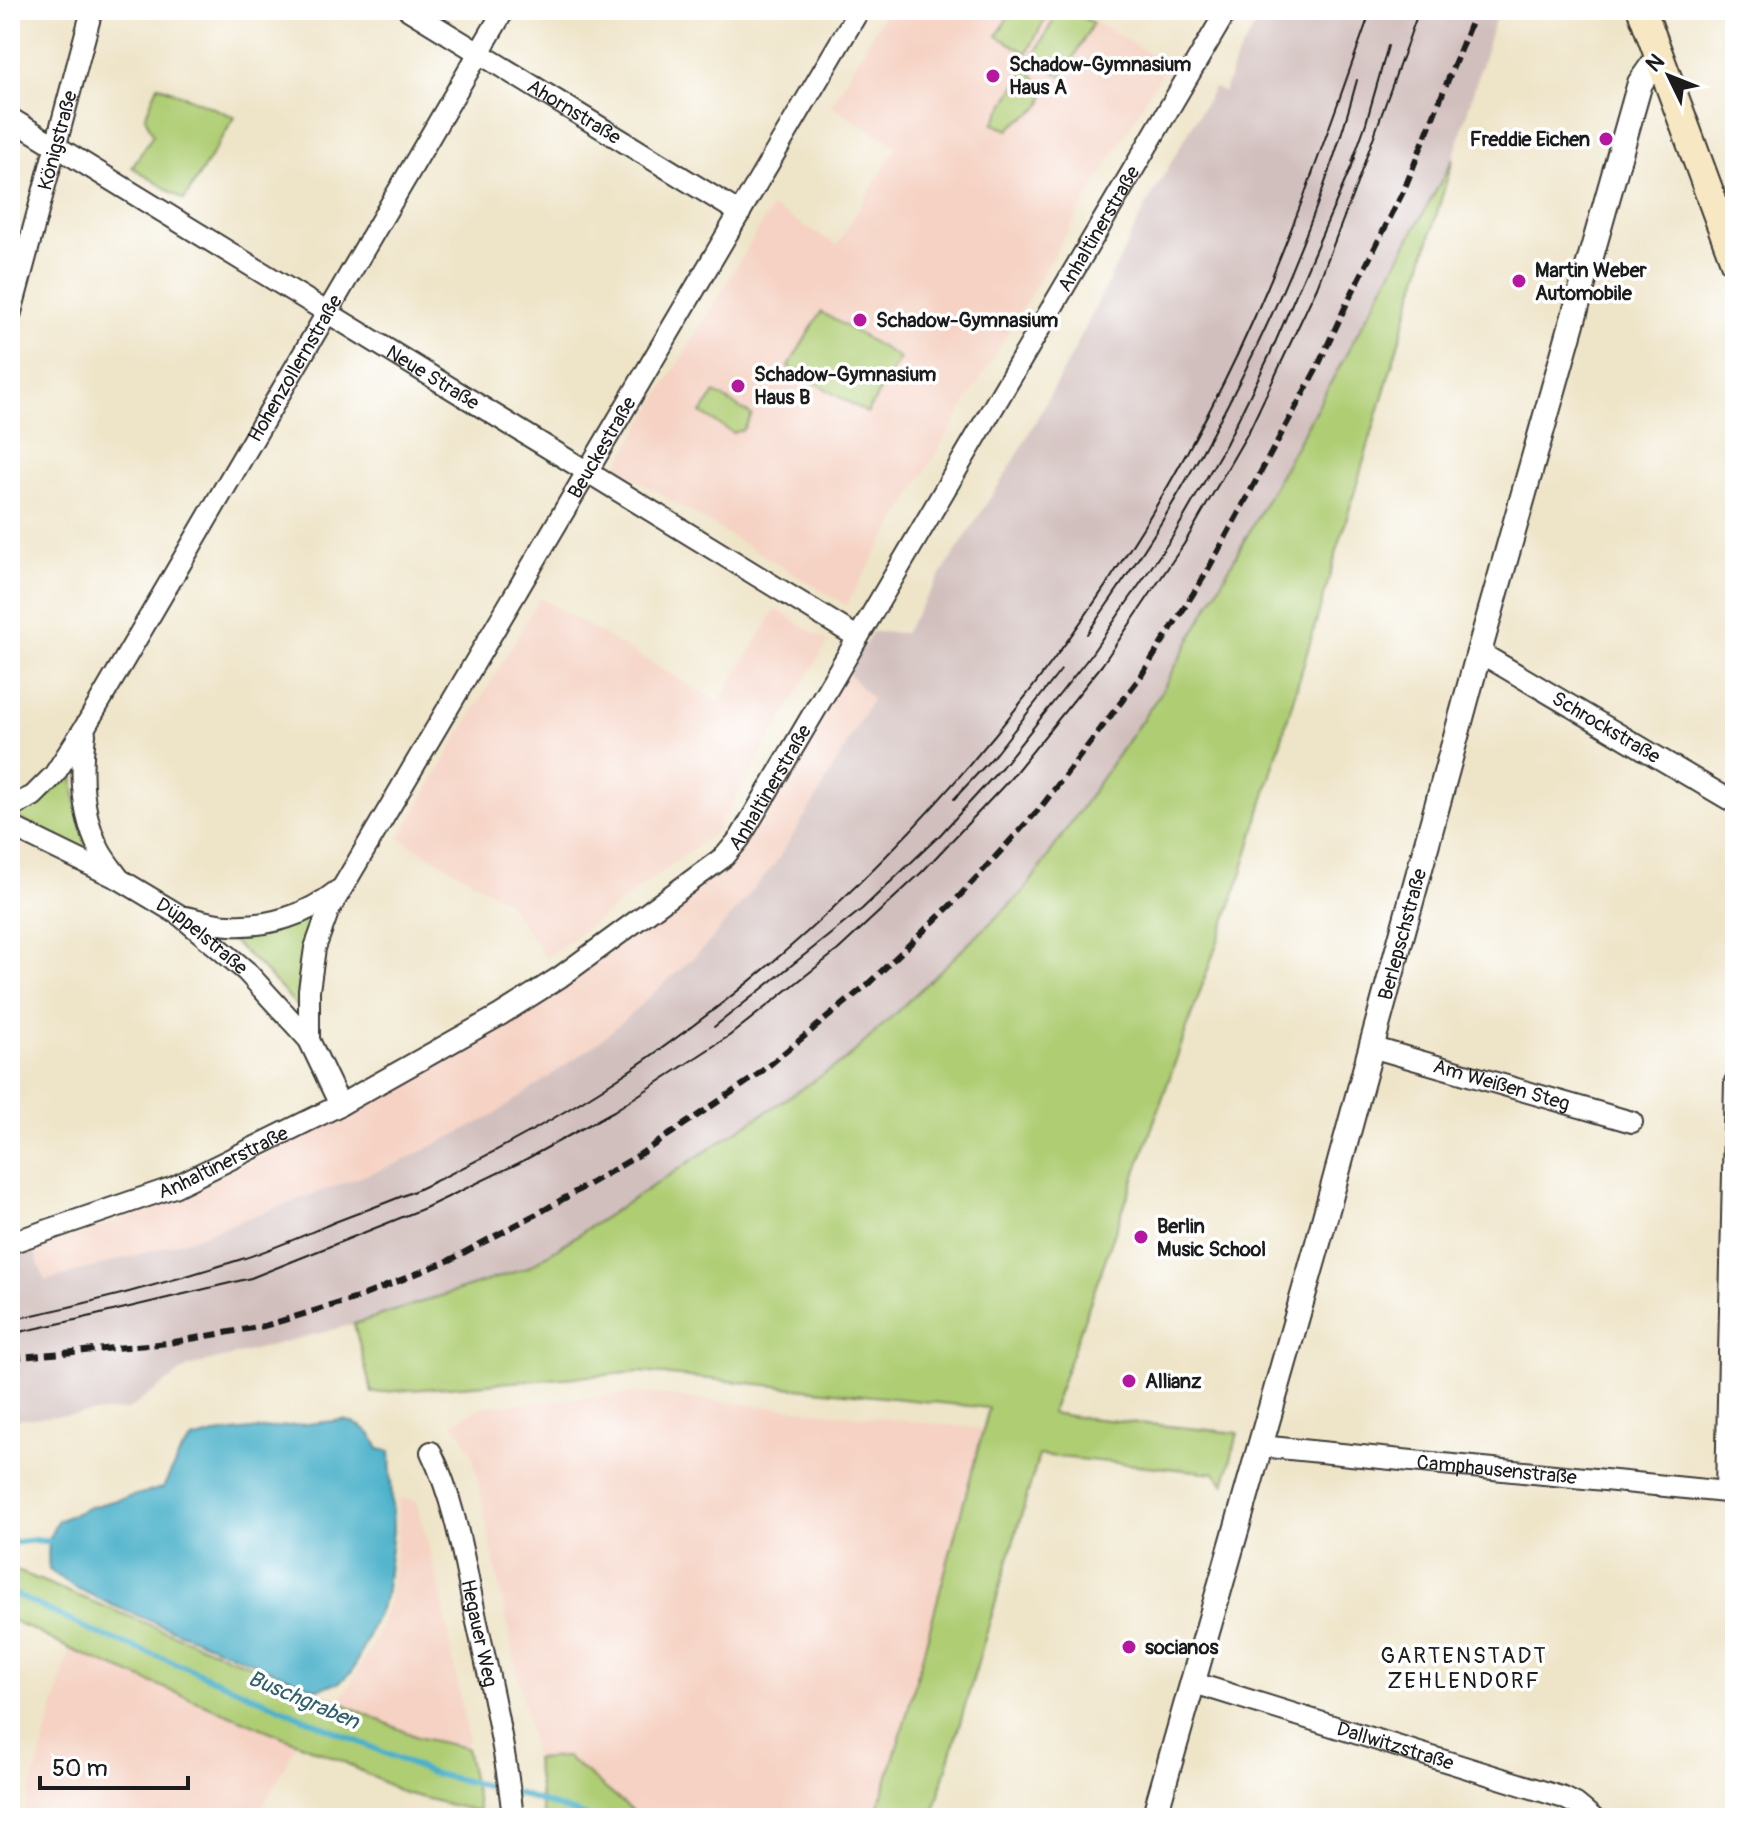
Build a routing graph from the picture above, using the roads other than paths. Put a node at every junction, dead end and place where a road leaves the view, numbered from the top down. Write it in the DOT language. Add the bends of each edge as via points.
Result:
graph roads {
  1 [pos="92,10"];
  2 [pos="409,10"];
  3 [pos="504,10"];
  4 [pos="859,10"];
  5 [pos="1227,10"];
  6 [pos="1642,10"];
  7 [pos="480,53"];
  8 [pos="1659,56"];
  9 [pos="10,118"];
  10 [pos="55,145"];
  11 [pos="740,213"];
  12 [pos="1735,262"];
  13 [pos="327,312"];
  14 [pos="10,316"];
  15 [pos="588,472"];
  16 [pos="857,637"];
  17 [pos="1479,652"];
  18 [pos="85,727"];
  19 [pos="1735,803"];
  20 [pos="10,807"];
  21 [pos="10,826"];
  22 [pos="121,880"];
  23 [pos="343,885"];
  24 [pos="181,916"];
  25 [pos="309,1040"];
  26 [pos="1371,1047"];
  27 [pos="1735,1082"];
  28 [pos="340,1105"];
  29 [pos="1632,1122"];
  30 [pos="10,1243"];
  31 [pos="1260,1446"];
  32 [pos="431,1452"];
  33 [pos="1730,1493"];
  34 [pos="1191,1682"];
  35 [pos="513,1815"];
  36 [pos="1154,1818"];
  37 [pos="1593,1818"];
  1 -- 10 [label="street, Königstraße"];
  2 -- 7 [label="street, Ahornstraße"];
  3 -- 7 [label="street, Hohenzollernstraße"];
  4 -- 11 [label="street, Beuckestraße"];
  5 -- 16 [label="street, Anhaltinerstraße"];
  6 -- 8 [label="main road"];
  7 -- 11 [label="street, Ahornstraße"];
  7 -- 13 [label="street, Hohenzollernstraße"];
  8 -- 12 [label="main road"];
  8 -- 17 [label="street, Berlepschstraße" via="1640,83"];
  9 -- 10 [label="street, Neue Straße"];
  10 -- 13 [label="street, Neue Straße"];
  10 -- 14 [label="street, Königstraße"];
  11 -- 15 [label="street, Beuckestraße"];
  13 -- 15 [label="street, Neue Straße"];
  13 -- 18 [label="street, Hohenzollernstraße"];
  15 -- 16 [label="street, Neue Straße"];
  15 -- 23 [label="street, Beuckestraße"];
  16 -- 28 [label="street, Anhaltinerstraße" via="725,856 560,977"];
  17 -- 19 [label="street, Schrockstraße"];
  17 -- 26 [label="street, Berlepschstraße"];
  18 -- 20 [label="street, Hohenzollernstraße" via="54,775 33,796"];
  18 -- 22 [label="street, Hohenzollernstraße" via="83,790 88,821 100,852"];
  21 -- 22 [label="street, Düppelstraße"];
  22 -- 24 [label="street, Düppelstraße"];
  23 -- 24 [label="street, Beuckestraße" via="319,905 276,920 229,925"];
  23 -- 25 [label="street, Beuckestraße" via="315,948"];
  24 -- 25 [label="street, Düppelstraße" via="246,971"];
  25 -- 28 [label="street, Düppelstraße"];
  26 -- 29 [label="street, Am Weißen Steg"];
  26 -- 31 [label="street, Berlepschstraße"];
  27 -- 33 [label="street"];
  28 -- 30 [label="street, Anhaltinerstraße" via="174,1187"];
  31 -- 33 [label="street, Camphausenstraße"];
  31 -- 34 [label="street, Berlepschstraße"];
  32 -- 35 [label="street, Hegauer Weg" via="459,1538"];
  34 -- 36 [label="street, Berlepschstraße"];
  34 -- 37 [label="street, Dallwitzstraße" via="1564,1798"];
}
